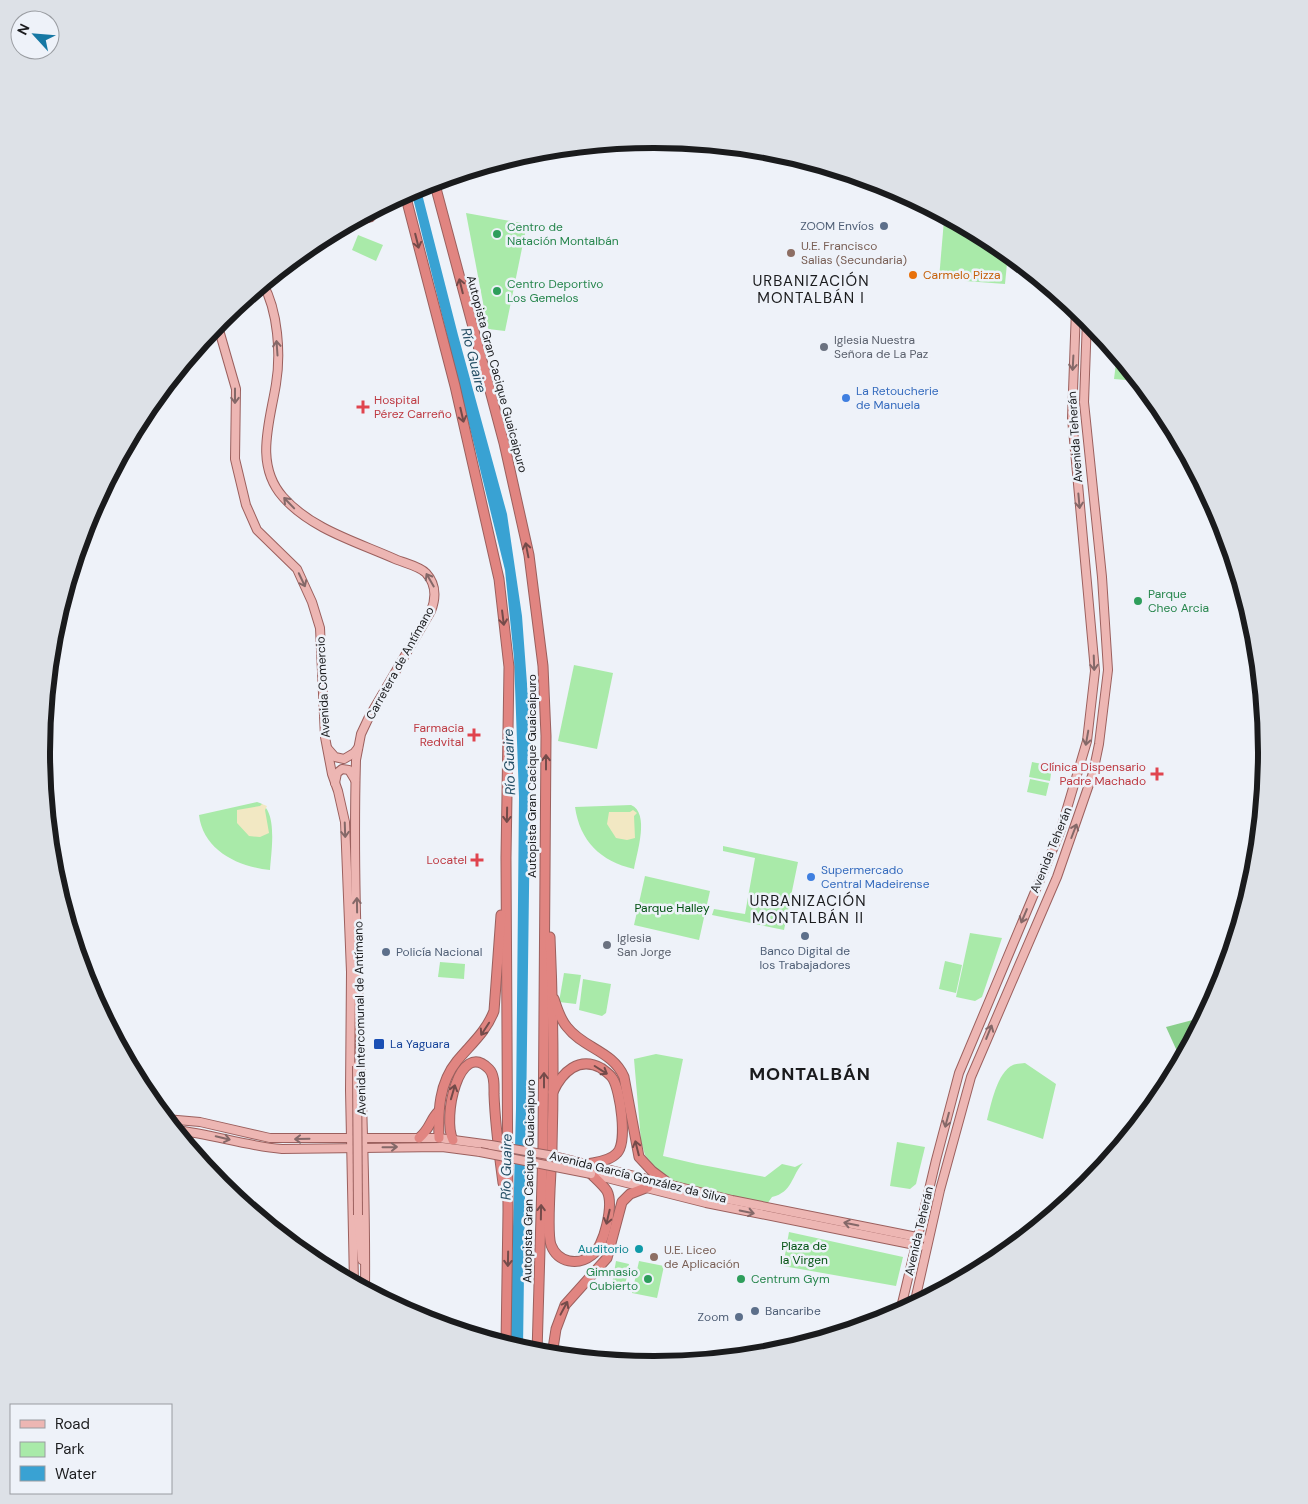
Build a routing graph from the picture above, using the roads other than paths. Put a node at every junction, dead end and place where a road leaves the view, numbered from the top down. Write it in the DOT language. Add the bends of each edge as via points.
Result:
graph roads {
  1 [pos="436,189"];
  2 [pos="407,201"];
  3 [pos="265,290"];
  4 [pos="1076,320"];
  5 [pos="220,332"];
  6 [pos="1087,332"];
  7 [pos="358,748"];
  8 [pos="328,749"];
  9 [pos="356,780"];
  10 [pos="335,783"];
  11 [pos="545,863"];
  12 [pos="506,878"];
  13 [pos="551,988"];
  14 [pos="354,1013"];
  15 [pos="552,1093"];
  16 [pos="438,1112"];
  17 [pos="175,1120"];
  18 [pos="184,1131"];
  19 [pos="351,1138"];
  20 [pos="363,1138"];
  21 [pos="418,1138"];
  22 [pos="453,1140"];
  23 [pos="440,1143"];
  24 [pos="543,1146"];
  25 [pos="351,1148"];
  26 [pos="363,1148"];
  27 [pos="481,1148"];
  28 [pos="588,1164"];
  29 [pos="591,1174"];
  30 [pos="668,1183"];
  31 [pos="648,1187"];
  32 [pos="508,1210"];
  33 [pos="358,1215"];
  34 [pos="917,1241"];
  35 [pos="928,1244"];
  36 [pos="365,1271"];
  37 [pos="354,1272"];
  38 [pos="354,1276"];
  39 [pos="365,1282"];
  40 [pos="916,1296"];
  41 [pos="902,1302"];
  42 [pos="506,1337"];
  43 [pos="537,1344"];
  44 [pos="553,1347"];
  11 -- 1 [label="highway, Autopista Gran Cacique Guaicaipuro, one-way" via="543,666 529,555 504,443"];
  2 -- 12 [label="highway, Autopista Gran Cacique Guaicaipuro, one-way" via="455,386 499,579 509,667"];
  7 -- 3 [label="main road, Carretera de Antímano, one-way" via="369,717 430,612 435,591 425,572 311,521 282,496 272,479 266,451 276,384 277,349 271,304"];
  4 -- 34 [label="main road, Avenida Teherán, one-way" via="1072,418 1094,671 1087,741 1060,832 959,1073"];
  5 -- 8 [label="main road, Avenida Comercio, one-way" via="236,388 235,459 246,505 259,531 297,569 320,628"];
  35 -- 6 [label="main road, Avenida Teherán, one-way" via="971,1077 1057,876 1091,781 1099,744 1108,670 1084,402"];
  7 -- 8 [label="main road" via="344,759"];
  7 -- 9 [label="main road, Avenida Intercomunal de Antímano"];
  8 -- 10 [label="main road, Avenida Intercomunal de Antímano"];
  9 -- 10 [label="main road" via="349,770 342,770 337,773"];
  14 -- 9 [label="main road, Avenida Intercomunal de Antímano, one-way"];
  10 -- 14 [label="main road, Avenida Intercomunal de Antímano, one-way" via="345,822"];
  11 -- 13 [label="highway"];
  24 -- 11 [label="highway, Autopista Gran Cacique Guaicaipuro, one-way"];
  12 -- 16 [label="highway, one-way" via="494,1011 479,1039 451,1070"];
  12 -- 32 [label="highway, Autopista Gran Cacique Guaicaipuro"];
  13 -- 15 [label="highway"];
  30 -- 13 [label="highway, one-way" via="639,1156 620,1067 567,1028"];
  14 -- 19 [label="main road, Avenida Intercomunal de Antímano"];
  14 -- 20 [label="main road, Avenida Intercomunal de Antímano"];
  14 -- 33 [label="main road, bridge"];
  15 -- 24 [label="highway"];
  15 -- 28 [label="highway, one-way" via="563,1074 580,1064 597,1066 613,1079 624,1131 623,1144 611,1158"];
  29 -- 15 [label="highway, one-way" via="606,1191 610,1206 600,1244 589,1258 575,1262 566,1260 559,1256 550,1240"];
  16 -- 21 [label="highway" via="431,1126"];
  16 -- 23 [label="highway"];
  19 -- 17 [label="main road, Avenida García González da Silva, one-way" via="270,1138 200,1122"];
  18 -- 25 [label="main road, Avenida García González da Silva, one-way" via="256,1147"];
  19 -- 20 [label="main road, Avenida García González da Silva"];
  19 -- 25 [label="main road, Avenida Intercomunal de Antímano"];
  20 -- 21 [label="main road, Avenida García González da Silva"];
  20 -- 26 [label="main road, Avenida Intercomunal de Antímano"];
  21 -- 23 [label="main road, Avenida García González da Silva"];
  22 -- 23 [label="main road, Avenida García González da Silva"];
  22 -- 27 [label="main road, Avenida García González da Silva"];
  22 -- 32 [label="highway, one-way" via="448,1119 454,1088 467,1065 480,1063 490,1069 493,1077 496,1129"];
  26 -- 23 [label="main road, Avenida García González da Silva, one-way"];
  23 -- 27 [label="main road, Avenida García González da Silva"];
  43 -- 24 [label="highway, Autopista Gran Cacique Guaicaipuro, one-way"];
  25 -- 26 [label="main road, Avenida García González da Silva"];
  25 -- 37 [label="main road, Avenida Intercomunal de Antímano"];
  26 -- 36 [label="main road, Avenida Intercomunal de Antímano"];
  27 -- 28 [label="main road, Avenida García González da Silva, bridge"];
  27 -- 29 [label="main road, Avenida García González da Silva, bridge"];
  28 -- 30 [label="main road, Avenida García González da Silva"];
  29 -- 31 [label="main road, Avenida García González da Silva"];
  34 -- 30 [label="main road, Avenida García González da Silva, one-way"];
  31 -- 34 [label="main road, Avenida García González da Silva, one-way" via="706,1203"];
  44 -- 31 [label="highway, one-way" via="565,1305 607,1258 622,1202 630,1194"];
  32 -- 42 [label="highway, Autopista Gran Cacique Guaicaipuro, one-way"];
  33 -- 36 [label="main road" via="360,1256"];
  33 -- 37 [label="main road"];
  34 -- 35 [label="main road, Avenida García González da Silva"];
  34 -- 41 [label="main road, Avenida Teherán"];
  35 -- 40 [label="main road, Avenida Teherán"];
  36 -- 39 [label="main road, Avenida Intercomunal de Antímano"];
  37 -- 38 [label="main road, Avenida Intercomunal de Antímano"];
}
